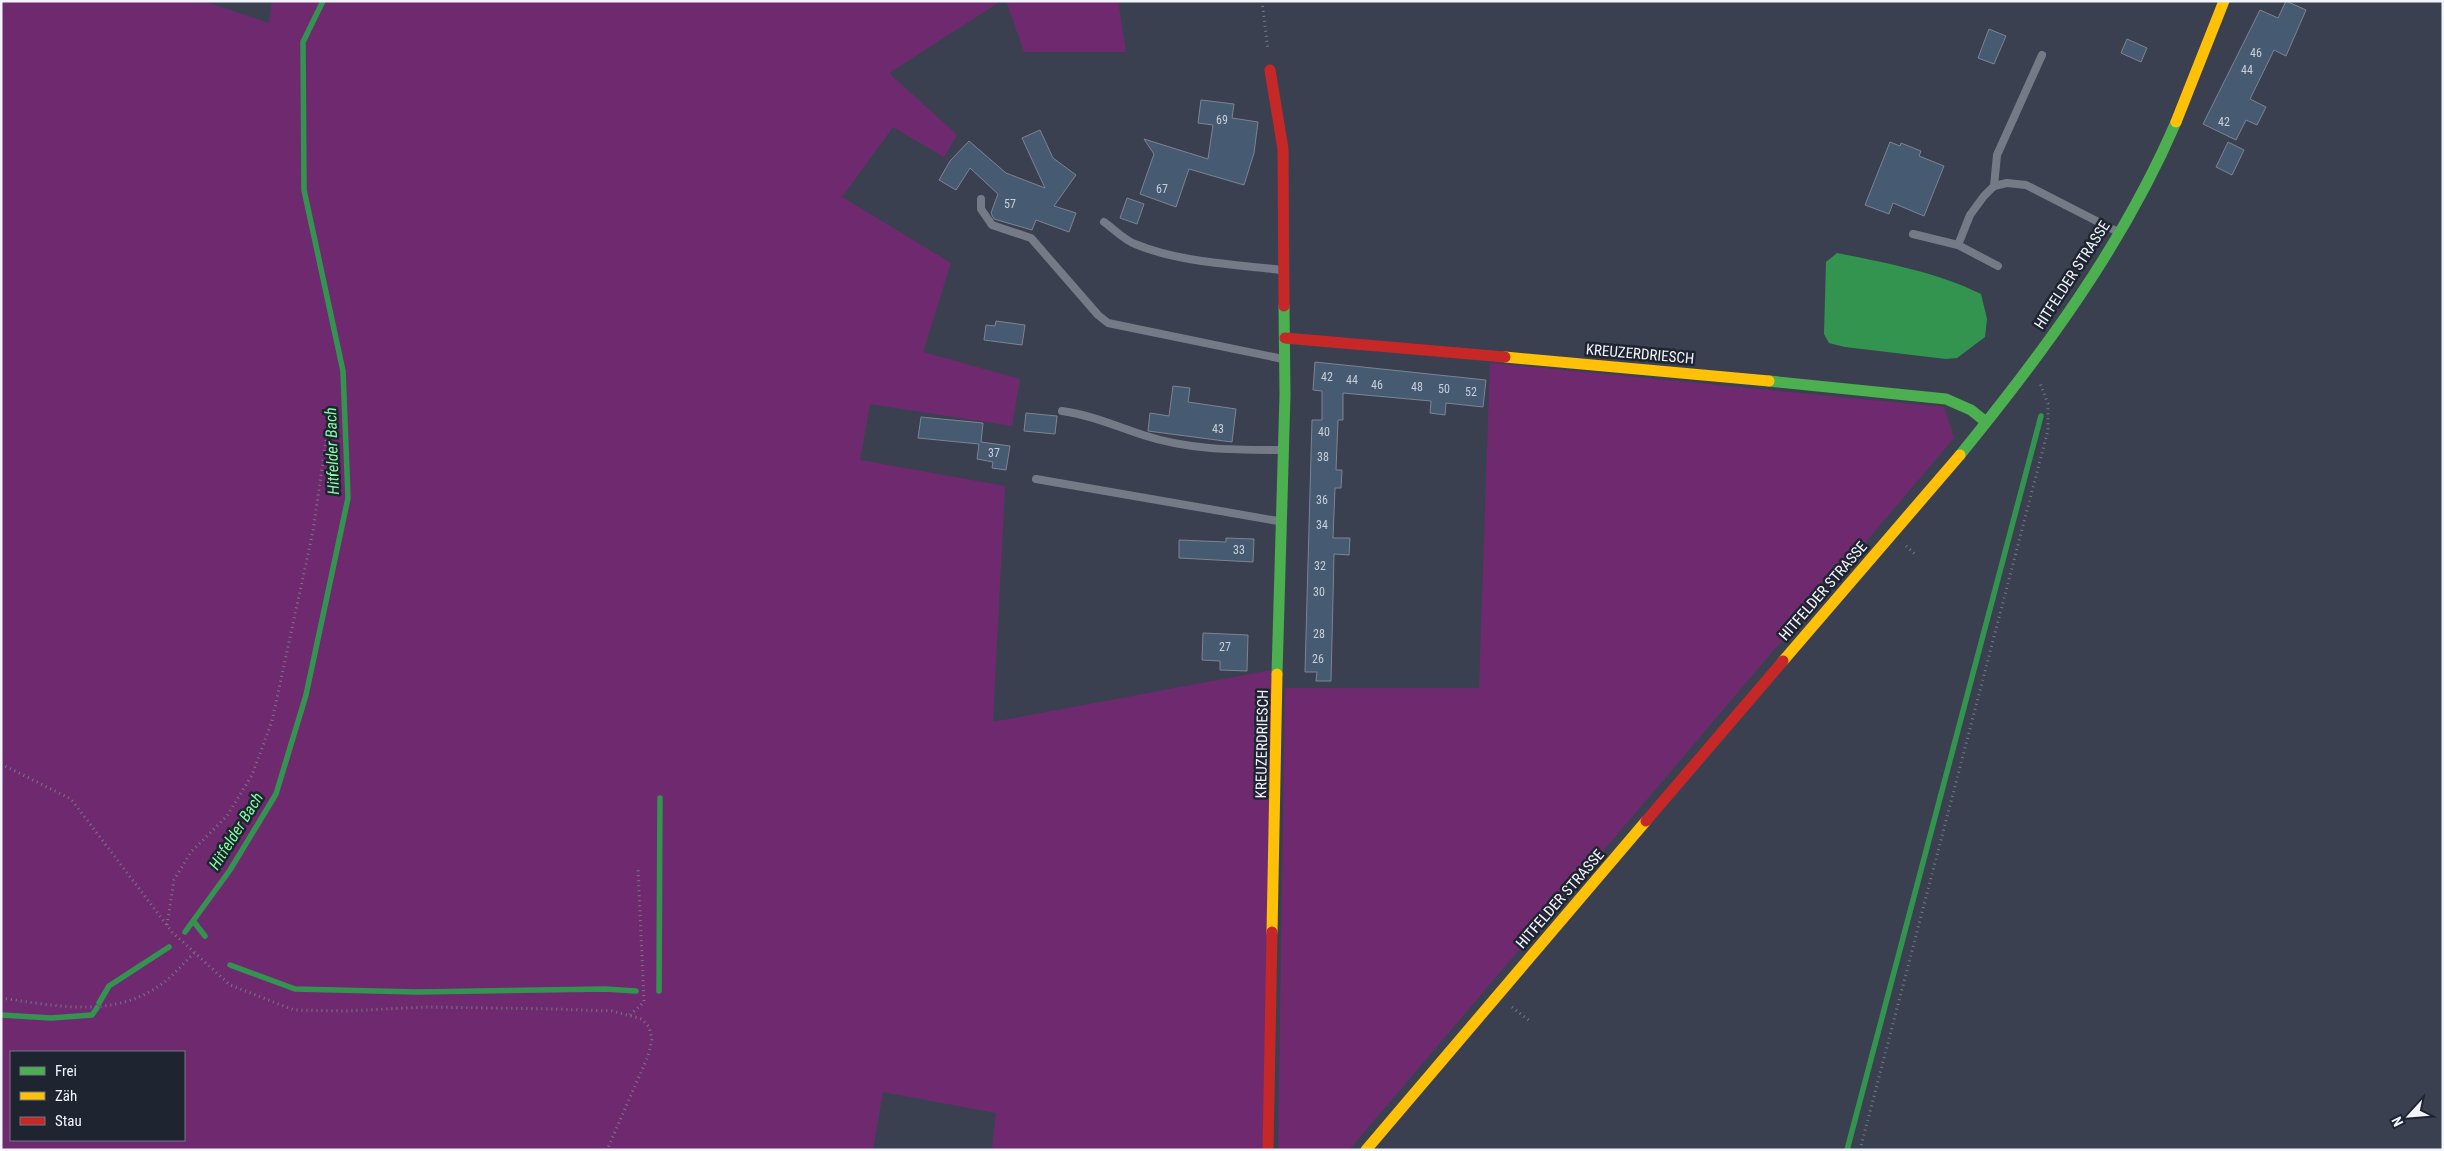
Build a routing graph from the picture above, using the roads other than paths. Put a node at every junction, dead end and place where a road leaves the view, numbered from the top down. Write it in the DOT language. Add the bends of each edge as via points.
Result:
graph roads {
  1 [pos="2224,1"];
  2 [pos="2042,54"];
  3 [pos="1270,70"];
  4 [pos="1994,186"];
  5 [pos="981,199"];
  6 [pos="1104,222"];
  7 [pos="2120,232"];
  8 [pos="1913,234"];
  9 [pos="1958,245"];
  10 [pos="1998,266"];
  11 [pos="1284,270"];
  12 [pos="1285,338"];
  13 [pos="1285,360"];
  14 [pos="1062,411"];
  15 [pos="1986,422"];
  16 [pos="1283,450"];
  17 [pos="1036,479"];
  18 [pos="1280,521"];
  19 [pos="1268,1150"];
  20 [pos="1366,1150"];
  1 -- 7 [label="street, HITFELDER STRASSE" via="2192,86 2146,186"];
  2 -- 4 [label="lane" via="1997,155"];
  3 -- 11 [label="street, KREUZERDRIESCH" via="1283,149"];
  4 -- 7 [label="lane" via="2007,182 2026,185"];
  4 -- 9 [label="lane" via="1970,215"];
  5 -- 13 [label="lane" via="981,209 992,224 1031,238 1108,323"];
  6 -- 11 [label="lane" via="1134,244 1165,253"];
  7 -- 15 [label="street, HITFELDER STRASSE" via="2069,311"];
  8 -- 9 [label="lane"];
  9 -- 10 [label="lane"];
  11 -- 12 [label="street, KREUZERDRIESCH"];
  12 -- 13 [label="street, KREUZERDRIESCH"];
  12 -- 15 [label="street, KREUZERDRIESCH" via="1946,399 1972,410"];
  13 -- 16 [label="street, KREUZERDRIESCH"];
  14 -- 16 [label="lane" via="1209,450"];
  15 -- 20 [label="street, HITFELDER STRASSE"];
  16 -- 18 [label="street, KREUZERDRIESCH"];
  17 -- 18 [label="lane"];
  18 -- 19 [label="street, KREUZERDRIESCH"];
}
